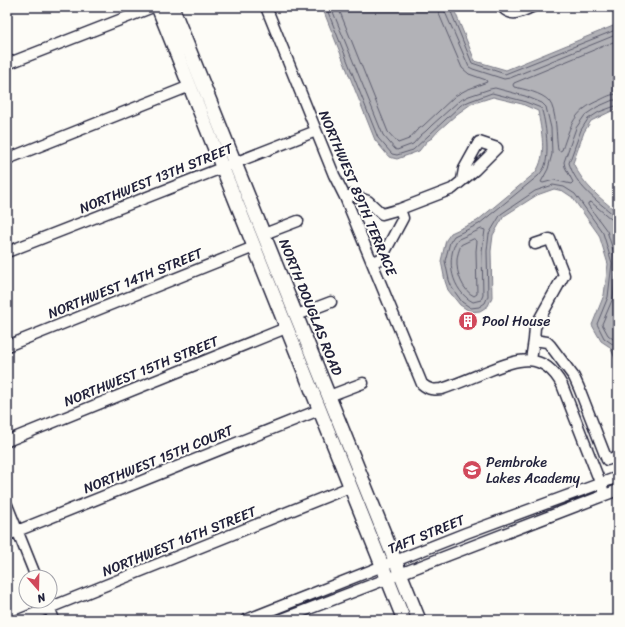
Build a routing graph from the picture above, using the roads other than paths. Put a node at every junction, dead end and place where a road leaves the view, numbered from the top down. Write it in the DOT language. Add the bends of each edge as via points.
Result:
graph roads {
  1 [pos="153,7"];
  2 [pos="158,7"];
  3 [pos="172,7"];
  4 [pos="266,7"];
  5 [pos="532,7"];
  6 [pos="504,10"];
  7 [pos="7,64"];
  8 [pos="190,86"];
  9 [pos="316,130"];
  10 [pos="7,158"];
  11 [pos="235,161"];
  12 [pos="223,166"];
  13 [pos="462,180"];
  14 [pos="345,197"];
  15 [pos="400,209"];
  16 [pos="298,221"];
  17 [pos="264,234"];
  18 [pos="535,244"];
  19 [pos="254,247"];
  20 [pos="7,252"];
  21 [pos="372,262"];
  22 [pos="331,302"];
  23 [pos="297,315"];
  24 [pos="286,328"];
  25 [pos="534,340"];
  26 [pos="7,346"];
  27 [pos="530,360"];
  28 [pos="363,383"];
  29 [pos="329,396"];
  30 [pos="321,415"];
  31 [pos="7,441"];
  32 [pos="618,456"];
  33 [pos="360,472"];
  34 [pos="618,476"];
  35 [pos="600,483"];
  36 [pos="350,487"];
  37 [pos="618,490"];
  38 [pos="605,495"];
  39 [pos="7,505"];
  40 [pos="12,533"];
  41 [pos="398,568"];
  42 [pos="32,569"];
  43 [pos="385,573"];
  44 [pos="58,600"];
  45 [pos="39,609"];
  46 [pos="50,609"];
  47 [pos="249,619"];
  48 [pos="19,620"];
  49 [pos="54,620"];
  50 [pos="280,620"];
  51 [pos="404,620"];
  52 [pos="419,620"];
  1 -- 7 [label="street"];
  2 -- 8 [label="main road"];
  3 -- 11 [label="main road, NORTH DOUGLAS ROAD"];
  4 -- 9 [label="street, NORTHWEST 89TH TERRACE"];
  5 -- 6 [label="street" via="514,14"];
  8 -- 10 [label="street"];
  8 -- 12 [label="main road"];
  9 -- 11 [label="street, NORTHWEST 13TH STREET"];
  9 -- 14 [label="street, NORTHWEST 89TH TERRACE"];
  11 -- 12 [label="street, NORTHWEST 13TH STREET"];
  11 -- 17 [label="main road, NORTH DOUGLAS ROAD"];
  12 -- 19 [label="main road"];
  12 -- 20 [label="street, NORTHWEST 13TH STREET"];
  13 -- 15 [label="street" via="452,189"];
  14 -- 15 [label="street" via="352,195 368,201 382,214"];
  14 -- 21 [label="street, NORTHWEST 89TH TERRACE"];
  15 -- 21 [label="street" via="403,218 380,259"];
  16 -- 17 [label="street"];
  17 -- 23 [label="main road, NORTH DOUGLAS ROAD"];
  18 -- 25 [label="street" via="550,239 564,275 535,327"];
  19 -- 24 [label="main road"];
  19 -- 26 [label="street, NORTHWEST 14TH STREET"];
  21 -- 27 [label="street, NORTHWEST 89TH TERRACE" via="418,379 427,388 442,389 510,362"];
  22 -- 23 [label="street"];
  23 -- 29 [label="main road, NORTH DOUGLAS ROAD"];
  24 -- 30 [label="main road"];
  24 -- 31 [label="street, NORTHWEST 15TH STREET"];
  25 -- 27 [label="street"];
  25 -- 32 [label="street" via="547,342 574,377 607,460"];
  27 -- 35 [label="street" via="545,366 559,380"];
  28 -- 29 [label="street"];
  29 -- 33 [label="main road, NORTH DOUGLAS ROAD"];
  30 -- 33 [label="main road" via="337,436 349,465"];
  30 -- 36 [label="main road"];
  30 -- 40 [label="street, NORTHWEST 15TH COURT"];
  33 -- 41 [label="main road, NORTH DOUGLAS ROAD"];
  34 -- 35 [label="street, TAFT STREET"];
  35 -- 38 [label="street"];
  35 -- 41 [label="street, TAFT STREET" via="502,520"];
  36 -- 43 [label="main road"];
  36 -- 44 [label="street, NORTHWEST 16TH STREET"];
  37 -- 38 [label="street, TAFT STREET"];
  38 -- 41 [label="street, TAFT STREET"];
  39 -- 40 [label="street"];
  40 -- 42 [label="street"];
  41 -- 43 [label="street, TAFT STREET"];
  41 -- 52 [label="main road, NORTH DOUGLAS ROAD"];
  43 -- 47 [label="street, TAFT STREET"];
  43 -- 50 [label="street, TAFT STREET"];
  43 -- 51 [label="main road"];
  45 -- 48 [label="street, NORTHWEST 16TH STREET"];
  46 -- 49 [label="street"];
}
